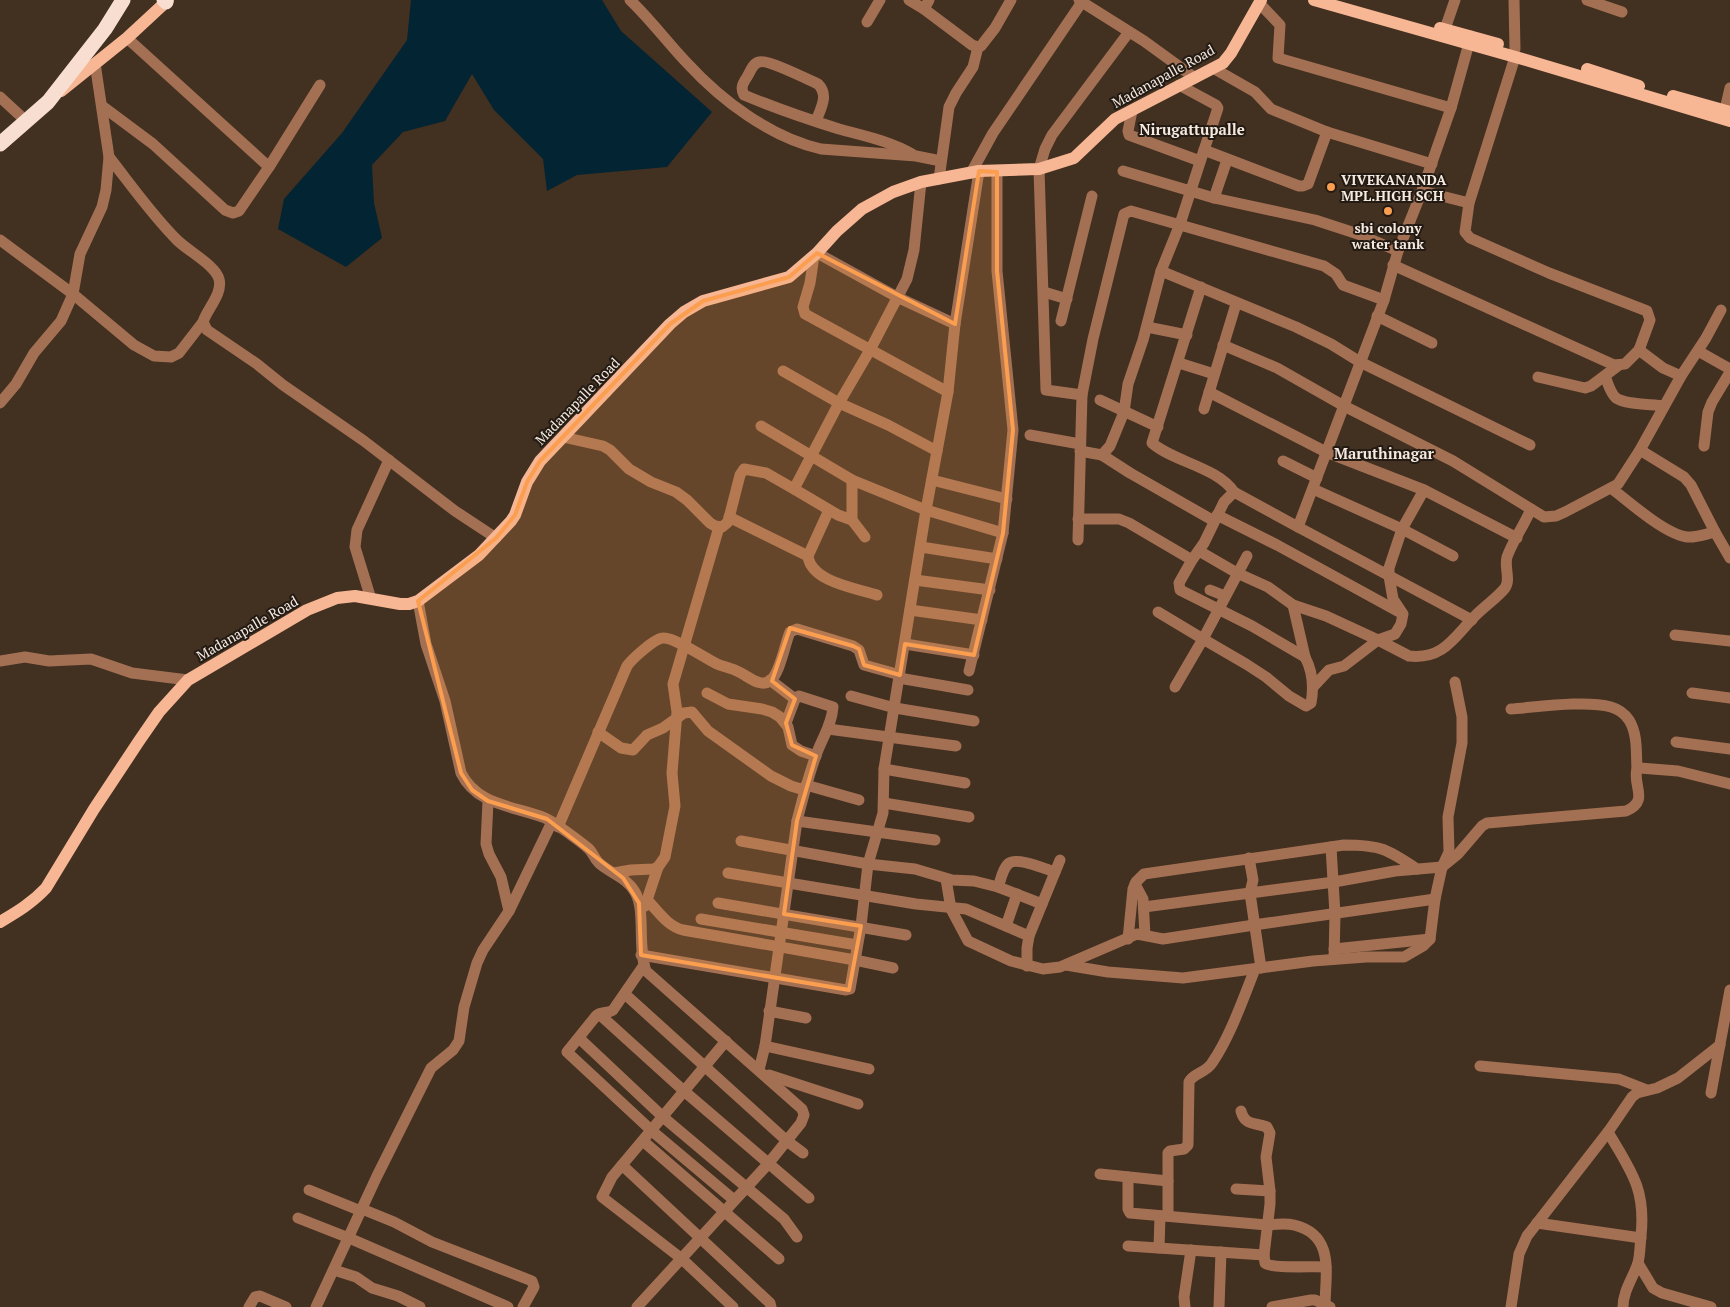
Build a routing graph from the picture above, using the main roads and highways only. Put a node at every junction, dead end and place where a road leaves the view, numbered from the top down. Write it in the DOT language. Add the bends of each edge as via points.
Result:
graph roads {
  1 [pos="123,0"];
  2 [pos="1314,0"];
  3 [pos="1336,0"];
  4 [pos="166,1"];
  5 [pos="1260,2"];
  6 [pos="1470,41"];
  7 [pos="48,102"];
  8 [pos="1727,116"];
  9 [pos="0,144"];
  10 [pos="0,922"];
  1 -- 7 [label="highway" via="105,30"];
  2 -- 6 [label="main road"];
  3 -- 6 [label="main road" via="1445,29"];
  4 -- 7 [label="main road" via="127,38"];
  5 -- 10 [label="main road, Madanapalle Road" via="1223,63 1109,124 1074,158 1039,169 975,172 921,182 892,192 862,209 789,277 703,301 684,312 540,461 527,482 515,515 496,538 418,602 400,604 346,596 337,598 307,610 188,680 159,712 139,741 46,888 21,910"];
  6 -- 8 [label="main road"];
  7 -- 9 [label="highway"];
}
